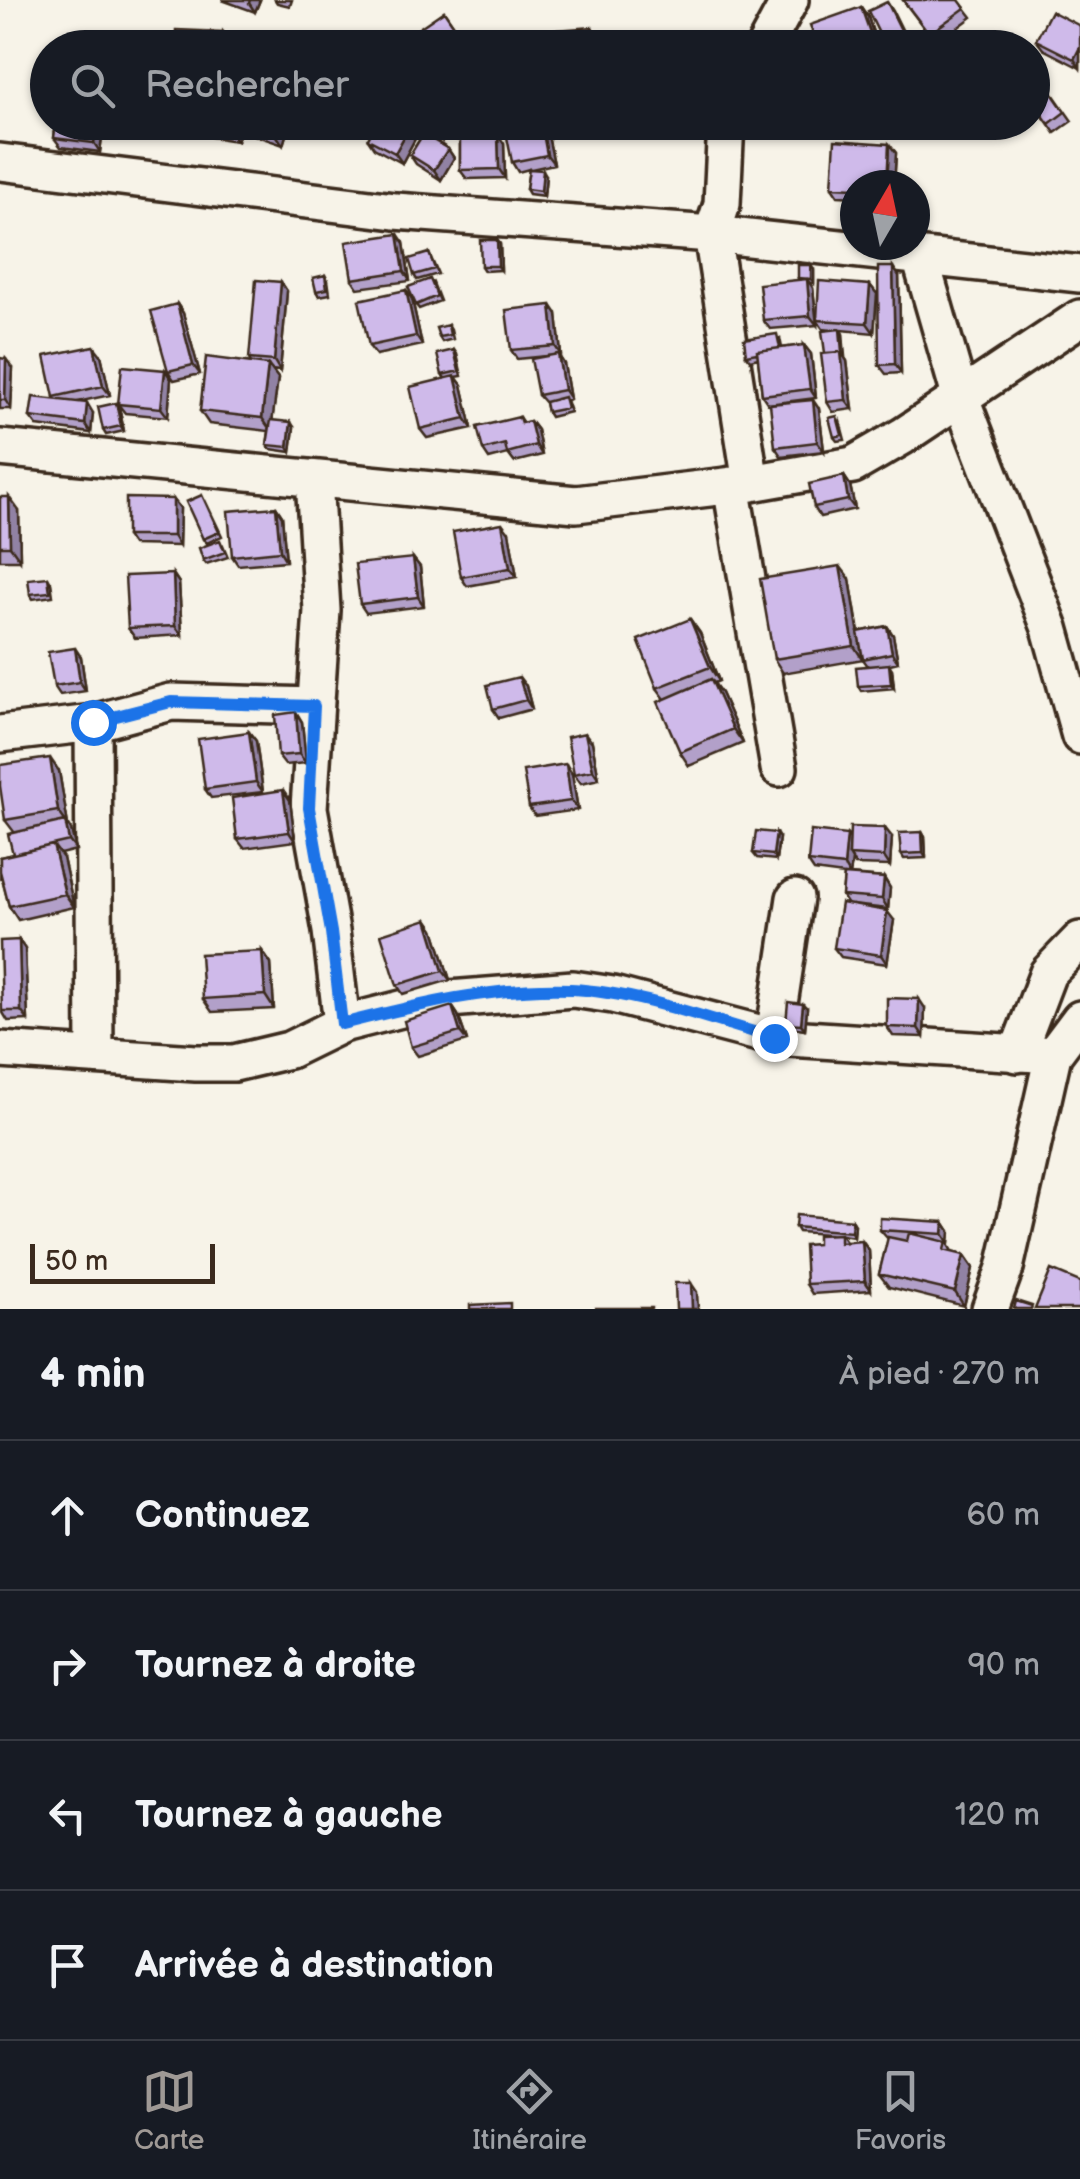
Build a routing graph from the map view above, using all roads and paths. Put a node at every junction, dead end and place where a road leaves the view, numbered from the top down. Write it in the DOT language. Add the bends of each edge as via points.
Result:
graph roads {
  1 [pos="790,0"];
  2 [pos="774,30"];
  3 [pos="725,140"];
  4 [pos="0,162"];
  5 [pos="712,234"];
  6 [pos="840,248"];
  7 [pos="930,258"];
  8 [pos="921,260"];
  9 [pos="1080,274"];
  10 [pos="1080,318"];
  11 [pos="960,396"];
  12 [pos="0,448"];
  13 [pos="314,479"];
  14 [pos="740,484"];
  15 [pos="314,706"];
  16 [pos="93,722"];
  17 [pos="0,734"];
  18 [pos="1080,736"];
  19 [pos="779,768"];
  20 [pos="795,898"];
  21 [pos="1080,940"];
  22 [pos="1080,1019"];
  23 [pos="342,1024"];
  24 [pos="774,1038"];
  25 [pos="0,1050"];
  26 [pos="1017,1054"];
  27 [pos="95,1055"];
  28 [pos="1053,1055"];
  29 [pos="990,1309"];
  1 -- 2 [label="street"];
  3 -- 5 [label="street" via="722,204"];
  4 -- 5 [label="street" via="395,211"];
  5 -- 6 [label="street"];
  5 -- 14 [label="street"];
  7 -- 9 [label="street"];
  8 -- 11 [label="street"];
  10 -- 11 [label="street"];
  11 -- 14 [label="street" via="852,464"];
  11 -- 18 [label="street" via="1050,628"];
  12 -- 13 [label="street"];
  13 -- 14 [label="street" via="576,504"];
  13 -- 15 [label="street" via="322,610"];
  14 -- 19 [label="street"];
  15 -- 16 [label="street" via="171,702"];
  15 -- 23 [label="street" via="309,808"];
  16 -- 17 [label="street"];
  16 -- 27 [label="street"];
  20 -- 24 [label="street"];
  21 -- 26 [label="street" via="1048,973"];
  22 -- 28 [label="street"];
  23 -- 24 [label="street" via="436,1000 572,989"];
  23 -- 27 [label="street" via="289,1050 234,1063"];
  24 -- 26 [label="street"];
  25 -- 27 [label="street"];
  26 -- 28 [label="street"];
  28 -- 29 [label="street"];
}
